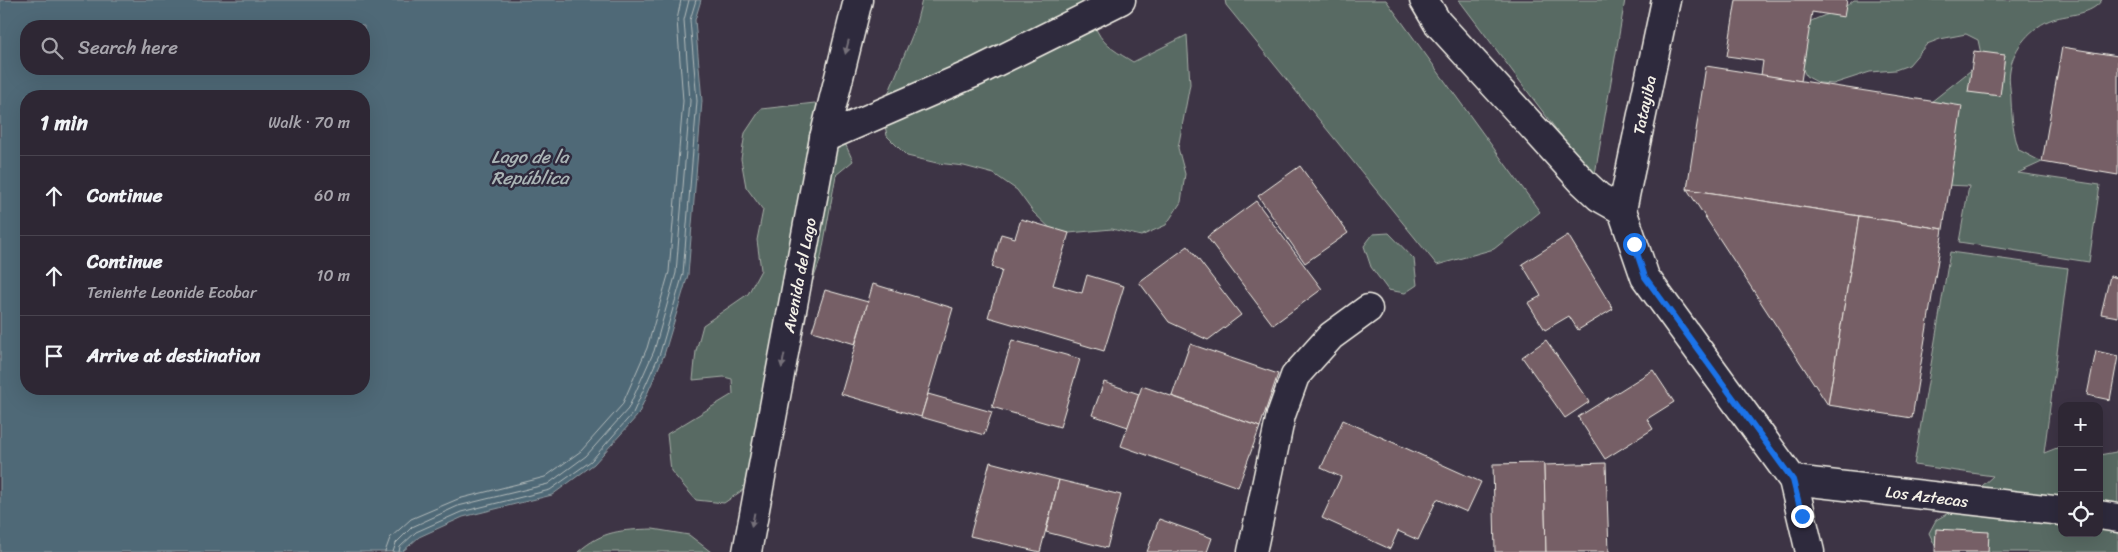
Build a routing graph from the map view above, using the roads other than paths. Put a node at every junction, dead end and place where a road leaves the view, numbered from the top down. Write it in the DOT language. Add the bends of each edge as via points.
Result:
graph roads {
  1 [pos="858,0"];
  2 [pos="1121,0"];
  3 [pos="1424,0"];
  4 [pos="1666,0"];
  5 [pos="824,138"];
  6 [pos="1622,210"];
  7 [pos="1368,309"];
  8 [pos="1793,480"];
  9 [pos="2058,511"];
  10 [pos="2103,516"];
  11 [pos="2118,518"];
  12 [pos="747,552"];
  13 [pos="1252,552"];
  14 [pos="1810,552"];
  1 -- 5 [label="street, Avenida del Lago, one-way"];
  2 -- 5 [label="street" via="976,72"];
  3 -- 6 [label="street" via="1437,22 1583,182 1599,197"];
  4 -- 6 [label="street, Tatayiba"];
  5 -- 12 [label="street, Avenida del Lago, one-way"];
  6 -- 8 [label="street" via="1645,277"];
  7 -- 13 [label="street" via="1330,336 1295,376 1281,414"];
  8 -- 9 [label="street, Los Aztecas"];
  8 -- 14 [label="street"];
  10 -- 11 [label="street"];
}
